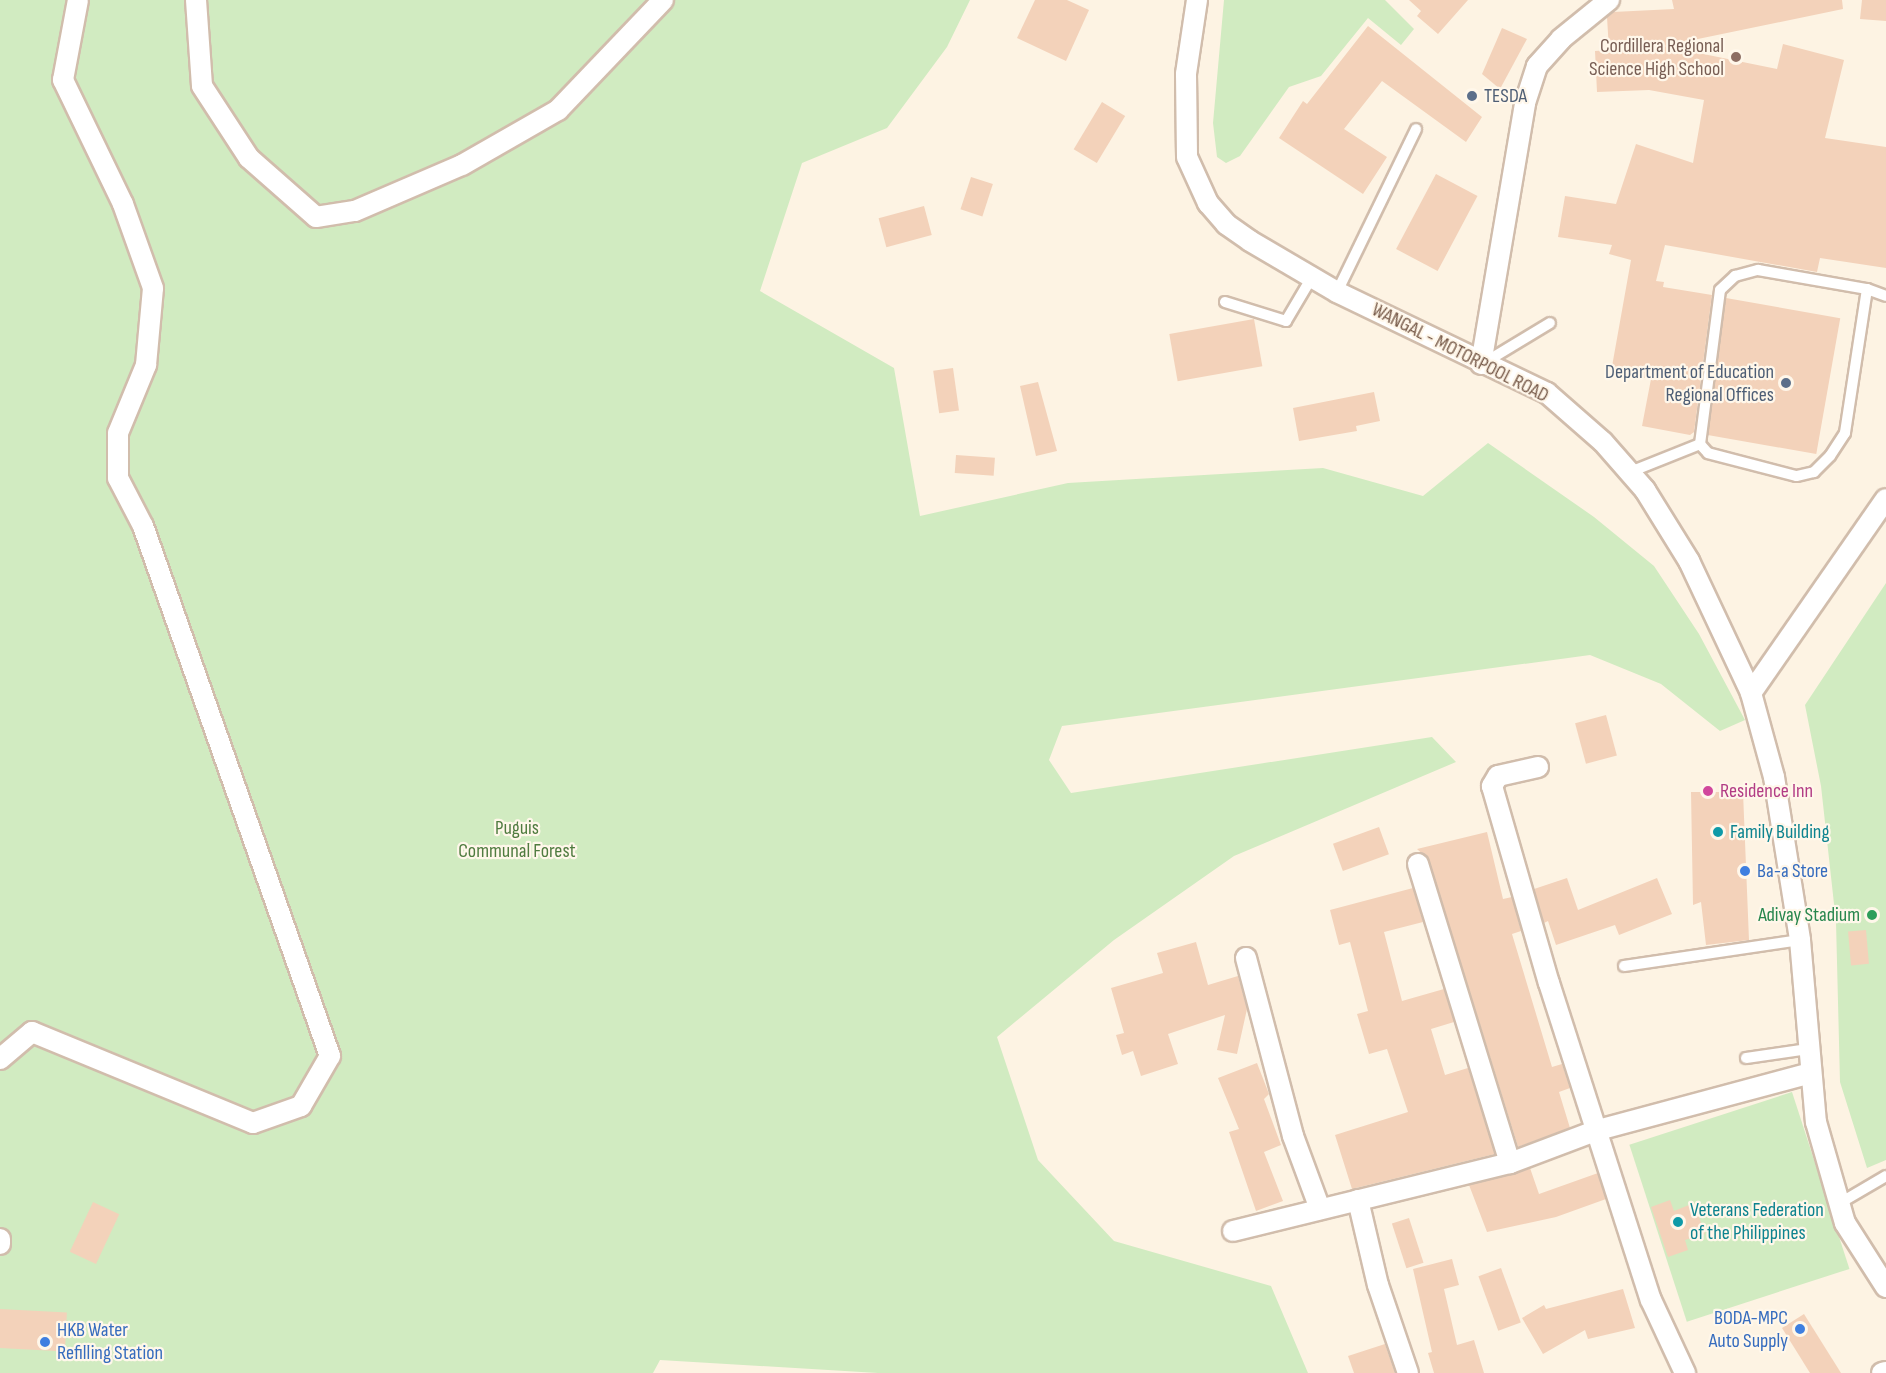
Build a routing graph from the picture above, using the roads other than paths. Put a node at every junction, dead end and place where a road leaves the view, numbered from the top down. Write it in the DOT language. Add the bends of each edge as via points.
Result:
graph roads {
  1 [pos="78,0"];
  2 [pos="196,0"];
  3 [pos="663,0"];
  4 [pos="1197,0"];
  5 [pos="1609,0"];
  6 [pos="1416,129"];
  7 [pos="1312,277"];
  8 [pos="1867,289"];
  9 [pos="1337,292"];
  10 [pos="1886,296"];
  11 [pos="1225,302"];
  12 [pos="1550,323"];
  13 [pos="1481,364"];
  14 [pos="1700,444"];
  15 [pos="1630,472"];
  16 [pos="1886,499"];
  17 [pos="1751,693"];
  18 [pos="1538,767"];
  19 [pos="1418,864"];
  20 [pos="1800,940"];
  21 [pos="1246,958"];
  22 [pos="1624,966"];
  23 [pos="1808,1049"];
  24 [pos="1746,1058"];
  25 [pos="0,1059"];
  26 [pos="1810,1073"];
  27 [pos="1598,1130"];
  28 [pos="1510,1163"];
  29 [pos="1886,1176"];
  30 [pos="1358,1200"];
  31 [pos="1840,1203"];
  32 [pos="1320,1209"];
  33 [pos="1233,1231"];
  34 [pos="0,1239"];
  35 [pos="0,1244"];
  36 [pos="1886,1287"];
  37 [pos="1408,1373"];
  38 [pos="1684,1373"];
  1 -- 25 [label="street" via="63,80 123,204 153,288 146,365 118,433 118,478 143,526 330,1056 301,1106 253,1123 32,1032"];
  2 -- 3 [label="street" via="202,86 249,158 316,217 355,211 462,165 558,110"];
  4 -- 7 [label="street, WANGAL - MOTORPOOL ROAD" via="1186,74 1187,157 1196,180 1208,203 1226,224"];
  5 -- 13 [label="street" via="1561,39 1537,66 1525,103"];
  6 -- 9 [label="lane"];
  7 -- 9 [label="street, WANGAL - MOTORPOOL ROAD"];
  7 -- 11 [label="lane" via="1286,321"];
  8 -- 10 [label="lane"];
  8 -- 14 [label="lane" via="1758,270 1735,276 1720,290"];
  8 -- 14 [label="lane" via="1845,433 1814,472 1796,476 1718,459"];
  9 -- 13 [label="street, WANGAL - MOTORPOOL ROAD"];
  12 -- 13 [label="lane"];
  13 -- 15 [label="street, WANGAL - MOTORPOOL ROAD" via="1547,393 1603,442"];
  14 -- 15 [label="lane"];
  15 -- 17 [label="street, WANGAL - MOTORPOOL ROAD" via="1689,561"];
  16 -- 17 [label="street"];
  17 -- 20 [label="street, WANGAL - MOTORPOOL ROAD" via="1774,777"];
  18 -- 27 [label="street" via="1498,777 1492,786 1540,953"];
  19 -- 28 [label="street"];
  20 -- 22 [label="lane"];
  20 -- 23 [label="street, WANGAL - MOTORPOOL ROAD"];
  21 -- 32 [label="street" via="1293,1136"];
  23 -- 24 [label="lane"];
  23 -- 26 [label="street, WANGAL - MOTORPOOL ROAD"];
  26 -- 27 [label="street"];
  26 -- 31 [label="street, WANGAL - MOTORPOOL ROAD" via="1816,1122"];
  27 -- 28 [label="street"];
  27 -- 38 [label="street" via="1651,1300"];
  28 -- 30 [label="street"];
  29 -- 31 [label="lane"];
  30 -- 32 [label="street"];
  30 -- 37 [label="street" via="1378,1285"];
  31 -- 36 [label="street, WANGAL - MOTORPOOL ROAD" via="1845,1222"];
  32 -- 33 [label="street"];
  34 -- 35 [label="street"];
}
